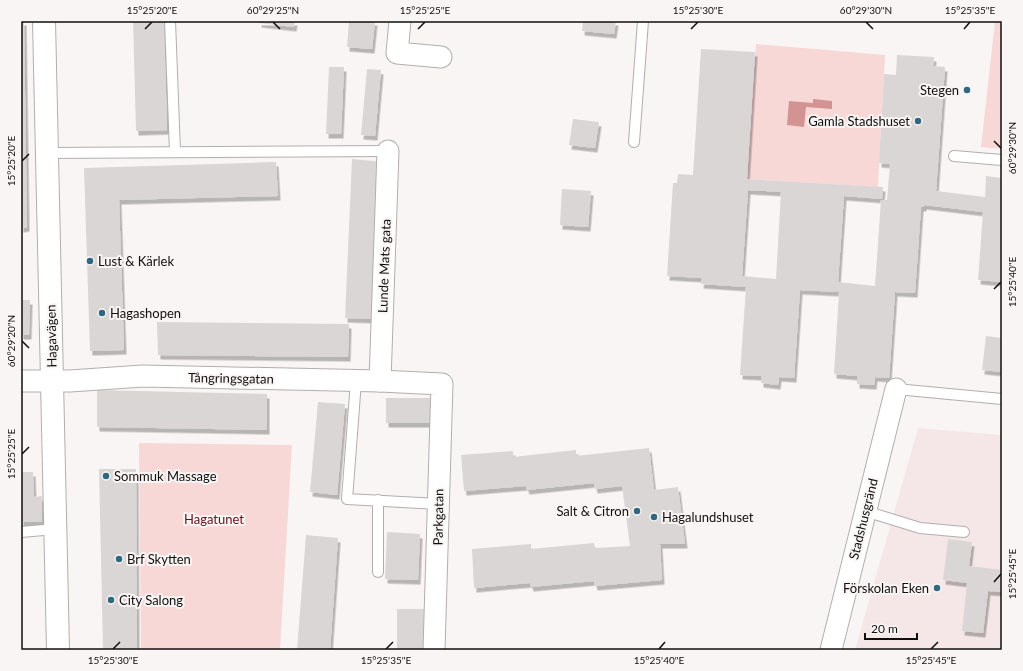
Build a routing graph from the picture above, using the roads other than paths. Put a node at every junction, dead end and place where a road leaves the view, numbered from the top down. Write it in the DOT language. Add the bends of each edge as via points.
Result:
graph roads {
  1 [pos="44,21"];
  2 [pos="170,21"];
  3 [pos="400,21"];
  4 [pos="643,21"];
  5 [pos="441,57"];
  6 [pos="634,142"];
  7 [pos="388,151"];
  8 [pos="175,152"];
  9 [pos="47,153"];
  10 [pos="954,156"];
  11 [pos="1002,160"];
  12 [pos="21,381"];
  13 [pos="356,381"];
  14 [pos="380,381"];
  15 [pos="51,382"];
  16 [pos="442,384"];
  17 [pos="896,389"];
  18 [pos="1002,399"];
  19 [pos="378,500"];
  20 [pos="438,504"];
  21 [pos="865,511"];
  22 [pos="55,529"];
  23 [pos="21,532"];
  24 [pos="964,532"];
  25 [pos="378,572"];
  26 [pos="58,650"];
  27 [pos="434,650"];
  28 [pos="831,650"];
  1 -- 9 [label="street, Hagavägen"];
  2 -- 8 [label="lane"];
  3 -- 5 [label="street" via="397,53"];
  4 -- 6 [label="lane"];
  7 -- 8 [label="lane"];
  7 -- 14 [label="street, Lunde Mats gata"];
  8 -- 9 [label="lane"];
  9 -- 15 [label="street, Hagavägen"];
  10 -- 11 [label="lane"];
  12 -- 15 [label="street, Tångringsgatan"];
  13 -- 14 [label="street, Tångringsgatan"];
  13 -- 15 [label="street, Tångringsgatan" via="143,376"];
  13 -- 19 [label="lane" via="347,498"];
  14 -- 16 [label="street, Tångringsgatan"];
  15 -- 22 [label="street, Hagavägen"];
  16 -- 20 [label="street, Parkgatan"];
  17 -- 18 [label="lane"];
  17 -- 21 [label="street, Stadshusgränd"];
  19 -- 20 [label="lane"];
  19 -- 25 [label="lane"];
  20 -- 27 [label="street, Parkgatan"];
  21 -- 24 [label="lane" via="920,528"];
  21 -- 28 [label="street, Stadshusgränd"];
  22 -- 23 [label="lane"];
  22 -- 26 [label="street, Hagavägen"];
}
